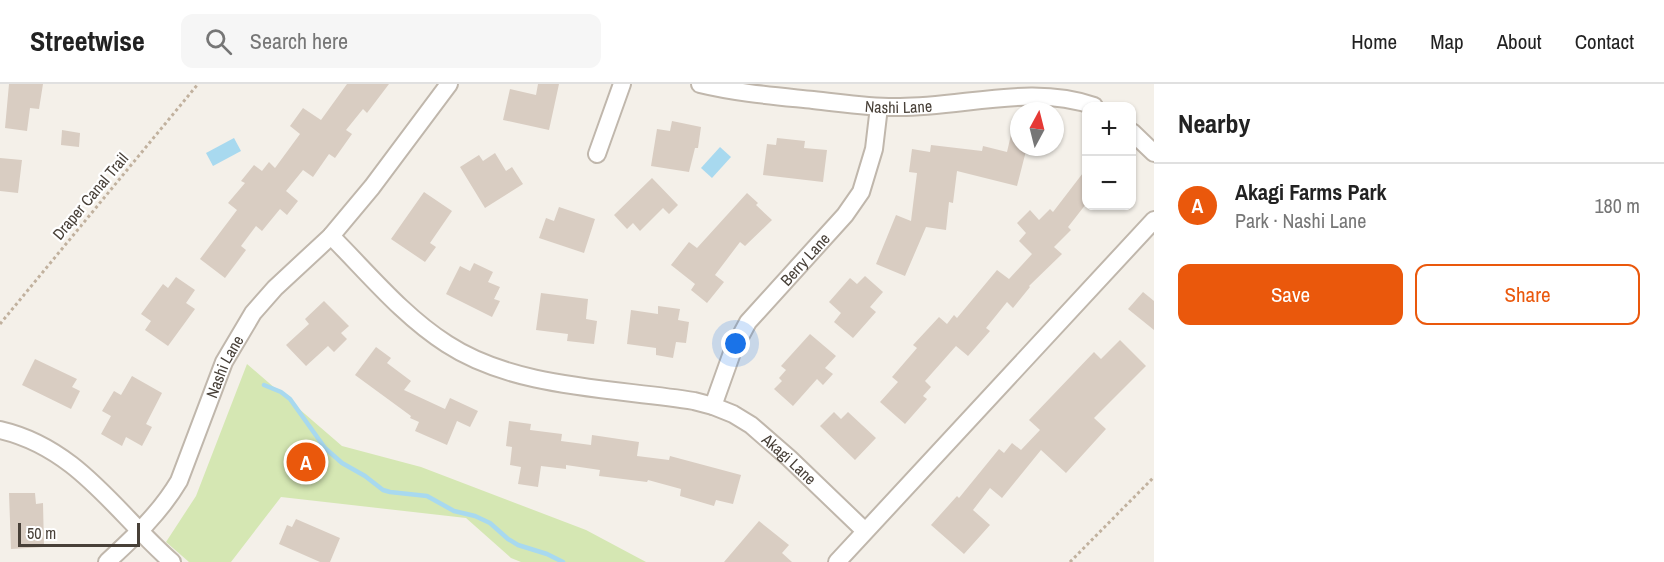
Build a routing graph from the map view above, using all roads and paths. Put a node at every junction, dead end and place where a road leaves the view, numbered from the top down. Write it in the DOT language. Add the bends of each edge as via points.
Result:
graph roads {
  1 [pos="198,84"];
  2 [pos="449,84"];
  3 [pos="622,84"];
  4 [pos="700,84"];
  5 [pos="1082,102"];
  6 [pos="879,107"];
  7 [pos="1136,137"];
  8 [pos="1154,153"];
  9 [pos="597,154"];
  10 [pos="1154,219"];
  11 [pos="331,236"];
  12 [pos="0,324"];
  13 [pos="713,406"];
  14 [pos="0,430"];
  15 [pos="1154,477"];
  16 [pos="140,531"];
  17 [pos="865,531"];
  18 [pos="107,562"];
  19 [pos="172,562"];
  20 [pos="837,562"];
  21 [pos="1071,562"];
  1 -- 12 [label="path, Draper Canal Trail"];
  2 -- 11 [label="street, Nashi Lane"];
  3 -- 9 [label="street"];
  4 -- 6 [label="street, Nashi Lane" via="738,92"];
  5 -- 6 [label="street, Nashi Lane" via="1041,92 919,107"];
  6 -- 13 [label="street, Berry Lane" via="874,149 861,192 739,335"];
  7 -- 8 [label="street"];
  10 -- 17 [label="street"];
  11 -- 13 [label="street, Akagi Lane" via="424,328 474,359 531,377"];
  11 -- 16 [label="street, Nashi Lane" via="274,288 253,313 224,362 179,481"];
  13 -- 17 [label="street, Akagi Lane" via="751,425"];
  14 -- 16 [label="street" via="29,440 72,464"];
  15 -- 21 [label="path"];
  16 -- 18 [label="street, Nashi Lane"];
  16 -- 19 [label="street"];
  17 -- 20 [label="street"];
}
